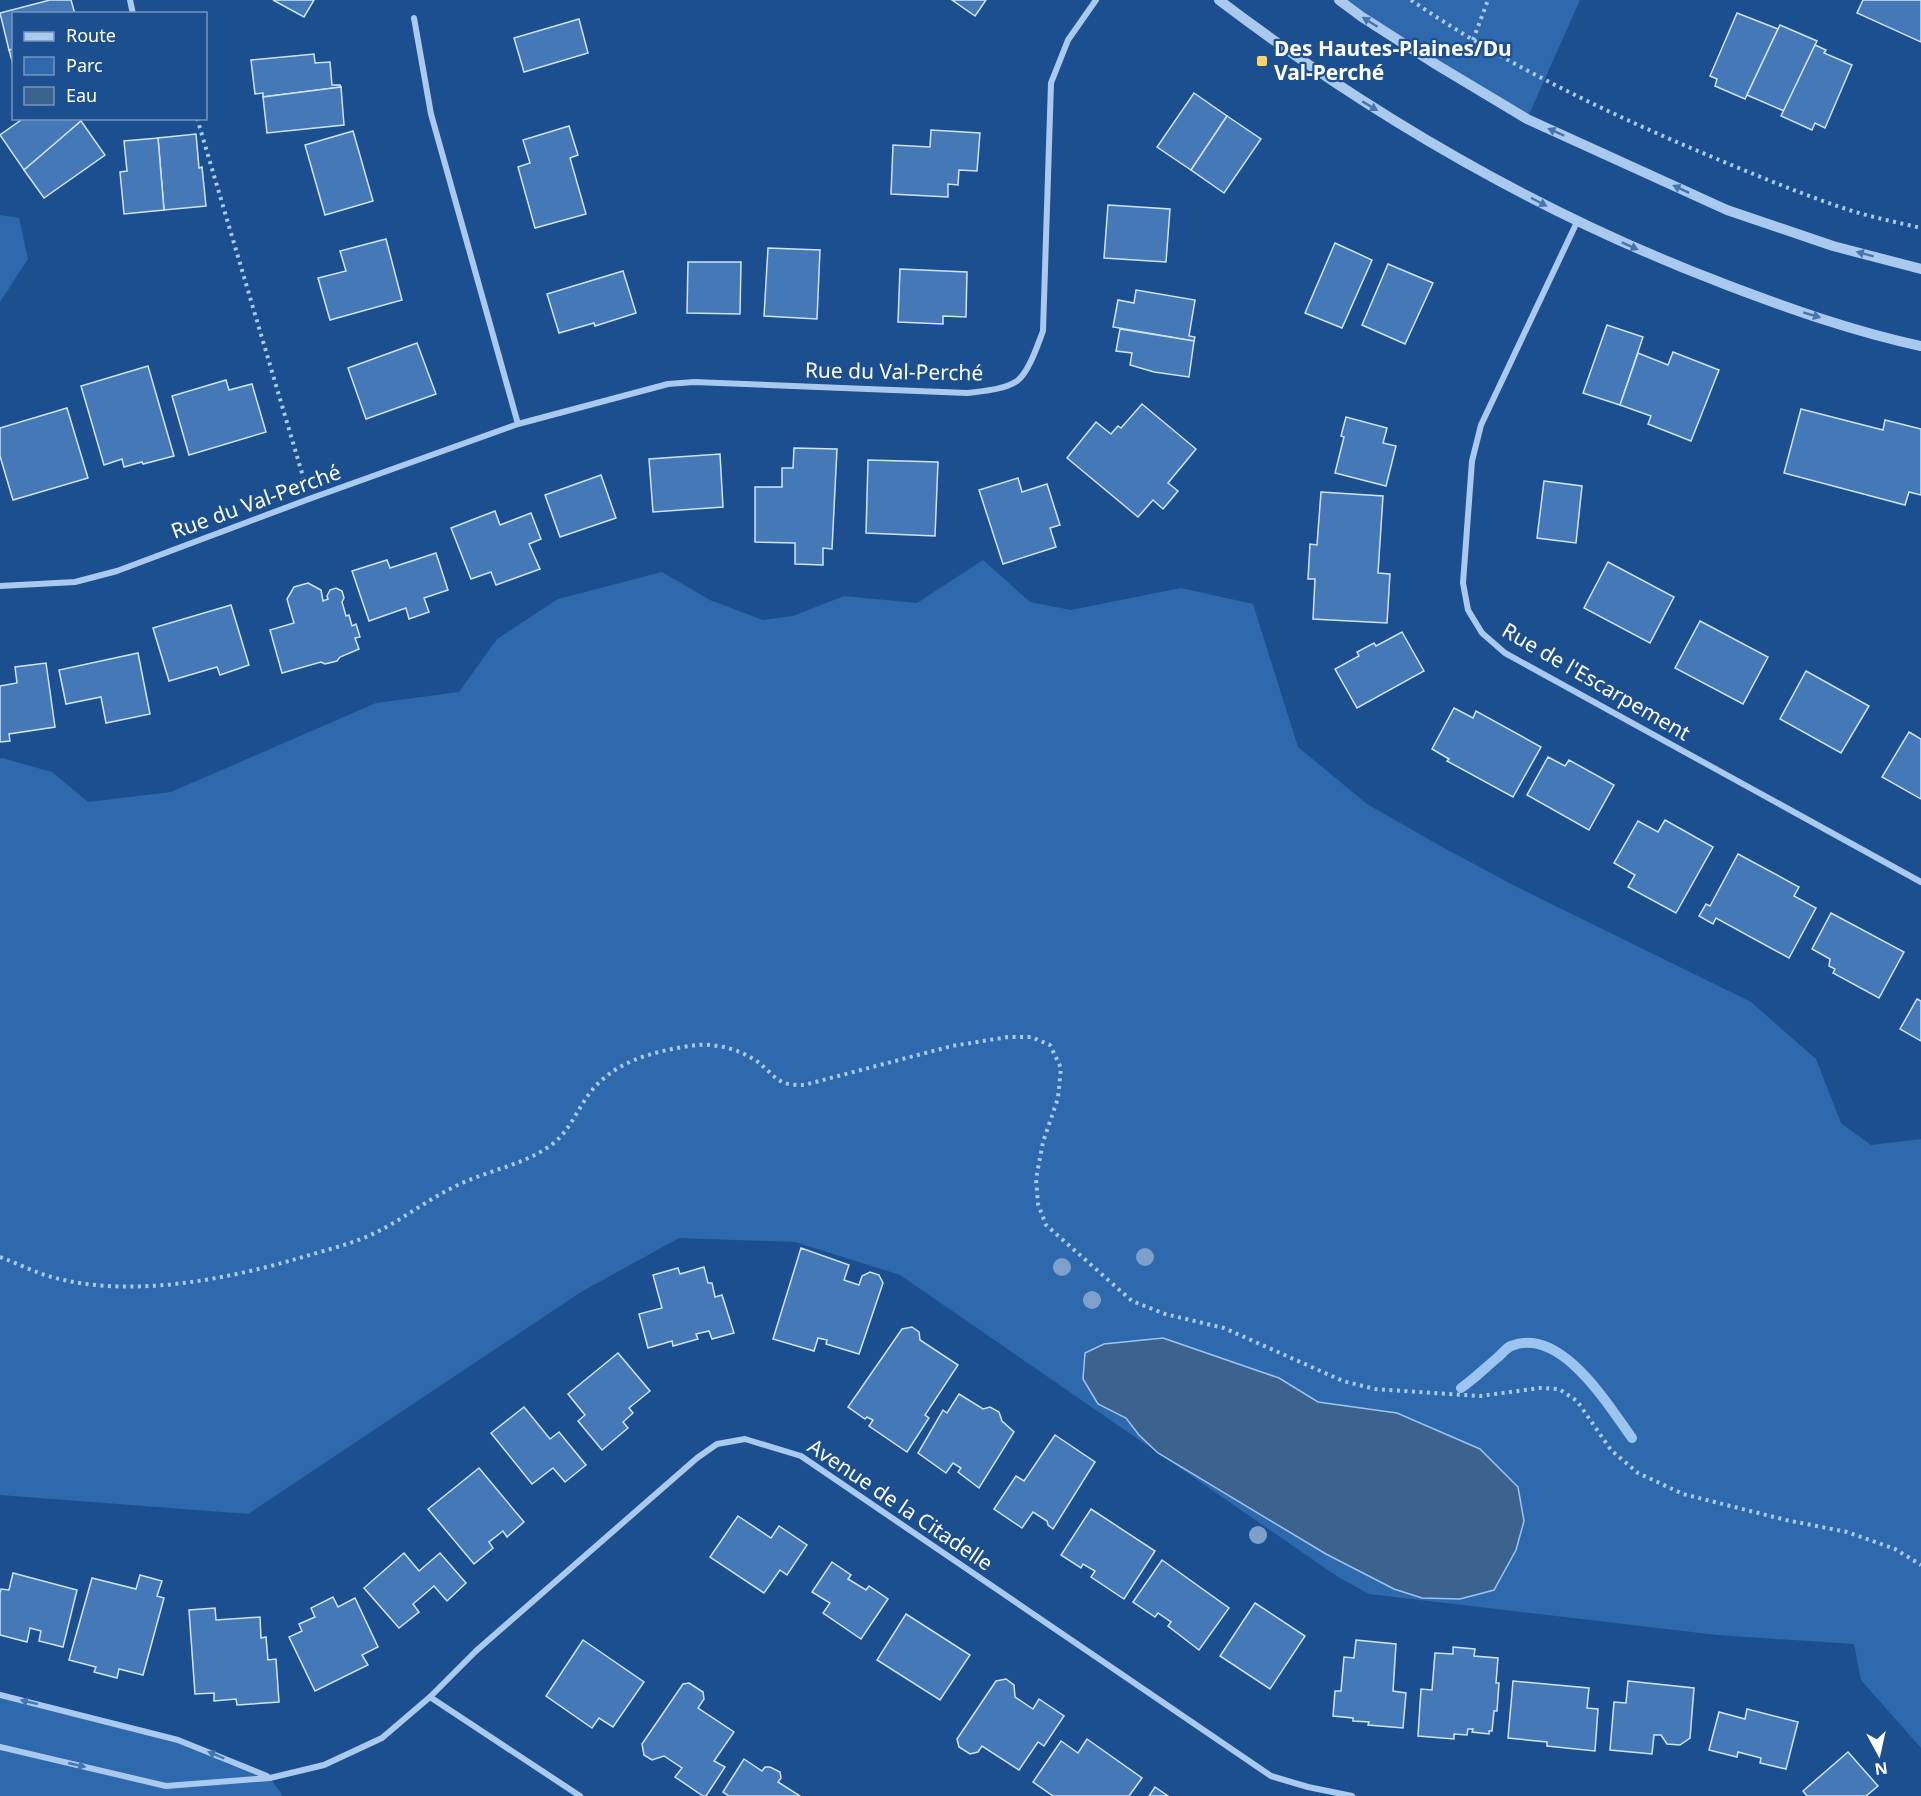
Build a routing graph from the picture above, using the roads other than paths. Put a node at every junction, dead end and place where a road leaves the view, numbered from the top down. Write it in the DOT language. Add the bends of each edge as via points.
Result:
graph roads {
  1 [pos="1095,0"];
  2 [pos="1219,0"];
  3 [pos="1339,0"];
  4 [pos="414,18"];
  5 [pos="1577,222"];
  6 [pos="1921,269"];
  7 [pos="1921,345"];
  8 [pos="518,424"];
  9 [pos="0,586"];
  10 [pos="1921,882"];
  11 [pos="0,1695"];
  12 [pos="430,1698"];
  13 [pos="0,1747"];
  14 [pos="270,1778"];
  15 [pos="580,1796"];
  16 [pos="1352,1796"];
  1 -- 8 [label="street, Rue du Val-Perché" via="1068,40 1051,83 1043,331 1018,380 992,390 967,393 668,384"];
  2 -- 5 [label="street, one-way" via="1365,104"];
  6 -- 3 [label="street, one-way" via="1833,246 1727,210 1527,119"];
  4 -- 8 [label="street" via="431,114"];
  5 -- 7 [label="street, one-way" via="1668,263 1788,308"];
  5 -- 10 [label="street, Rue de l'Escarpement" via="1481,425 1472,461 1463,583 1468,610 1482,633 1504,653"];
  8 -- 9 [label="street, Rue du Val-Perché" via="117,571 75,582"];
  14 -- 11 [label="street, one-way" via="178,1740"];
  12 -- 14 [label="street, Avenue de la Citadelle" via="382,1738 324,1765"];
  12 -- 15 [label="street"];
  12 -- 16 [label="street, Avenue de la Citadelle" via="476,1651 697,1458 717,1444 745,1439 801,1456 1271,1776"];
  13 -- 14 [label="street, Avenue de la Citadelle, one-way" via="166,1786"];
}
